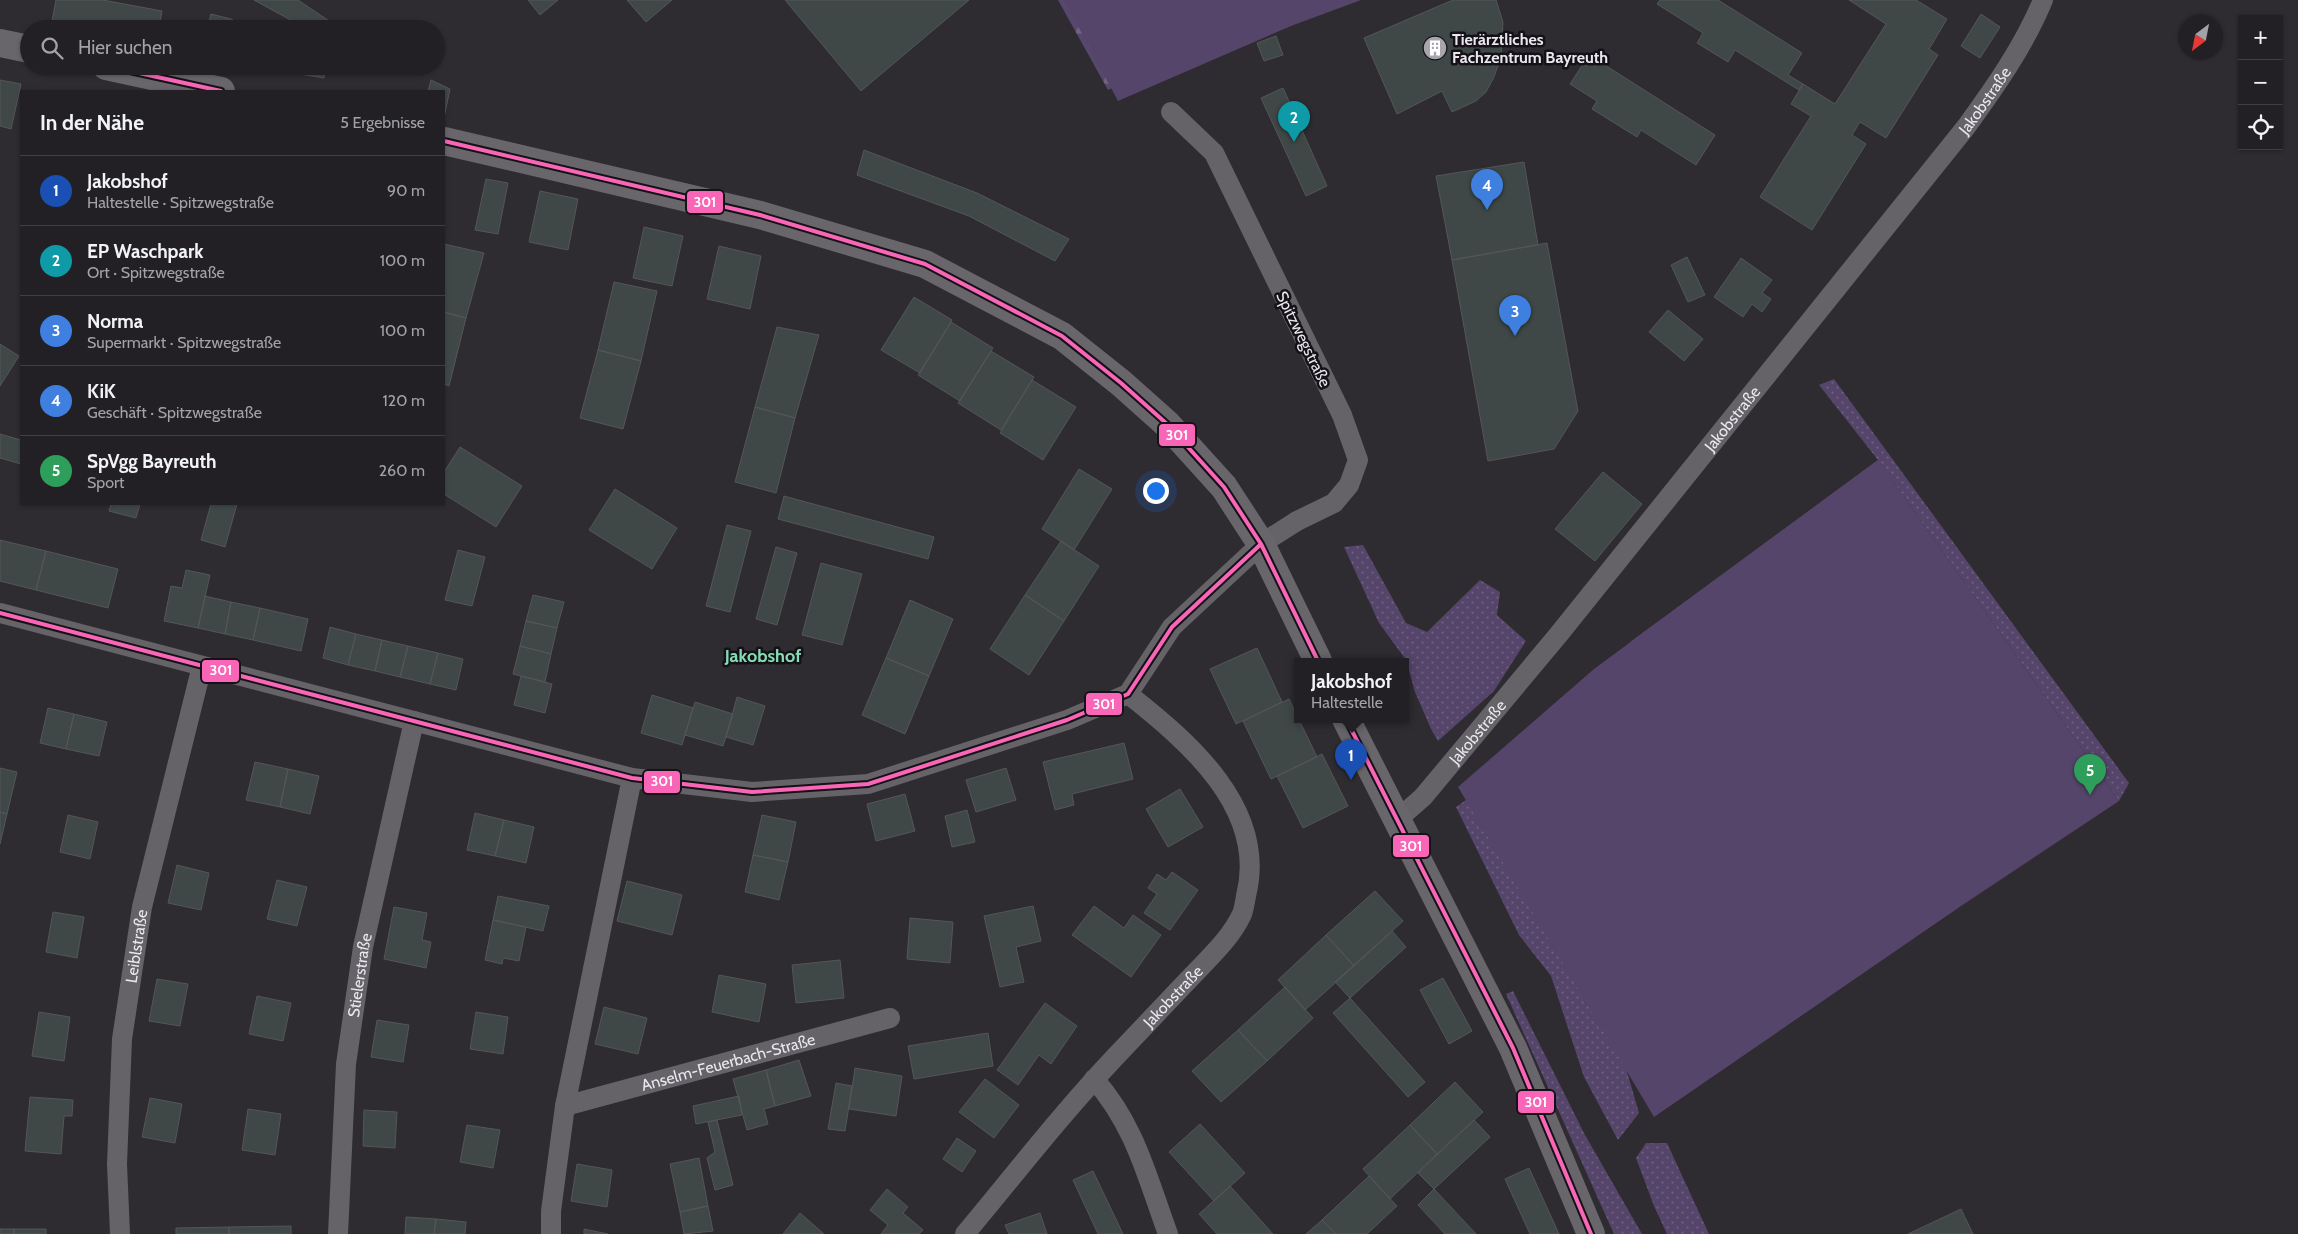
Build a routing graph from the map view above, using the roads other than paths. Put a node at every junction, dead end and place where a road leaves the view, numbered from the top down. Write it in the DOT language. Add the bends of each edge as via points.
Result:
graph roads {
  1 [pos="2043,0"];
  2 [pos="0,43"];
  3 [pos="20,47"];
  4 [pos="147,75"];
  5 [pos="216,90"];
  6 [pos="1171,112"];
  7 [pos="445,141"];
  8 [pos="1261,544"];
  9 [pos="0,613"];
  10 [pos="1317,658"];
  11 [pos="202,666"];
  12 [pos="1128,694"];
  13 [pos="414,721"];
  14 [pos="1348,723"];
  15 [pos="632,778"];
  16 [pos="1398,819"];
  17 [pos="890,1018"];
  18 [pos="1094,1079"];
  19 [pos="565,1106"];
  20 [pos="120,1234"];
  21 [pos="338,1234"];
  22 [pos="551,1234"];
  23 [pos="965,1234"];
  24 [pos="1168,1234"];
  25 [pos="1591,1234"];
  1 -- 16 [label="street, Jakobstraße" via="2003,76 1960,135 1556,638 1423,797"];
  2 -- 3 [label="street"];
  4 -- 5 [label="street"];
  6 -- 8 [label="street, Spitzwegstraße" via="1214,153 1342,415 1358,460 1349,485 1334,504 1297,520"];
  7 -- 8 [label="street" via="760,215 925,264 1062,336 1121,383 1167,424 1224,487"];
  8 -- 10 [label="street"];
  8 -- 12 [label="street, Spitzwegstraße" via="1172,627"];
  9 -- 11 [label="street"];
  11 -- 13 [label="street"];
  11 -- 20 [label="street, Leiblstraße" via="142,907 122,1039 117,1164"];
  12 -- 15 [label="street" via="1067,720 868,784 752,792"];
  12 -- 18 [label="street, Jakobstraße" via="1170,727 1228,794 1244,826 1250,854 1250,881 1242,914 1224,942"];
  13 -- 15 [label="street"];
  13 -- 21 [label="street, Stielerstraße" via="362,957 346,1064"];
  14 -- 16 [label="street"];
  15 -- 19 [label="street"];
  16 -- 25 [label="street" via="1513,1048"];
  17 -- 19 [label="street, Anselm-Feuerbach-Straße"];
  18 -- 23 [label="street, Jakobstraße"];
  18 -- 24 [label="street" via="1112,1099 1130,1130"];
  19 -- 22 [label="street" via="551,1211"];
}
